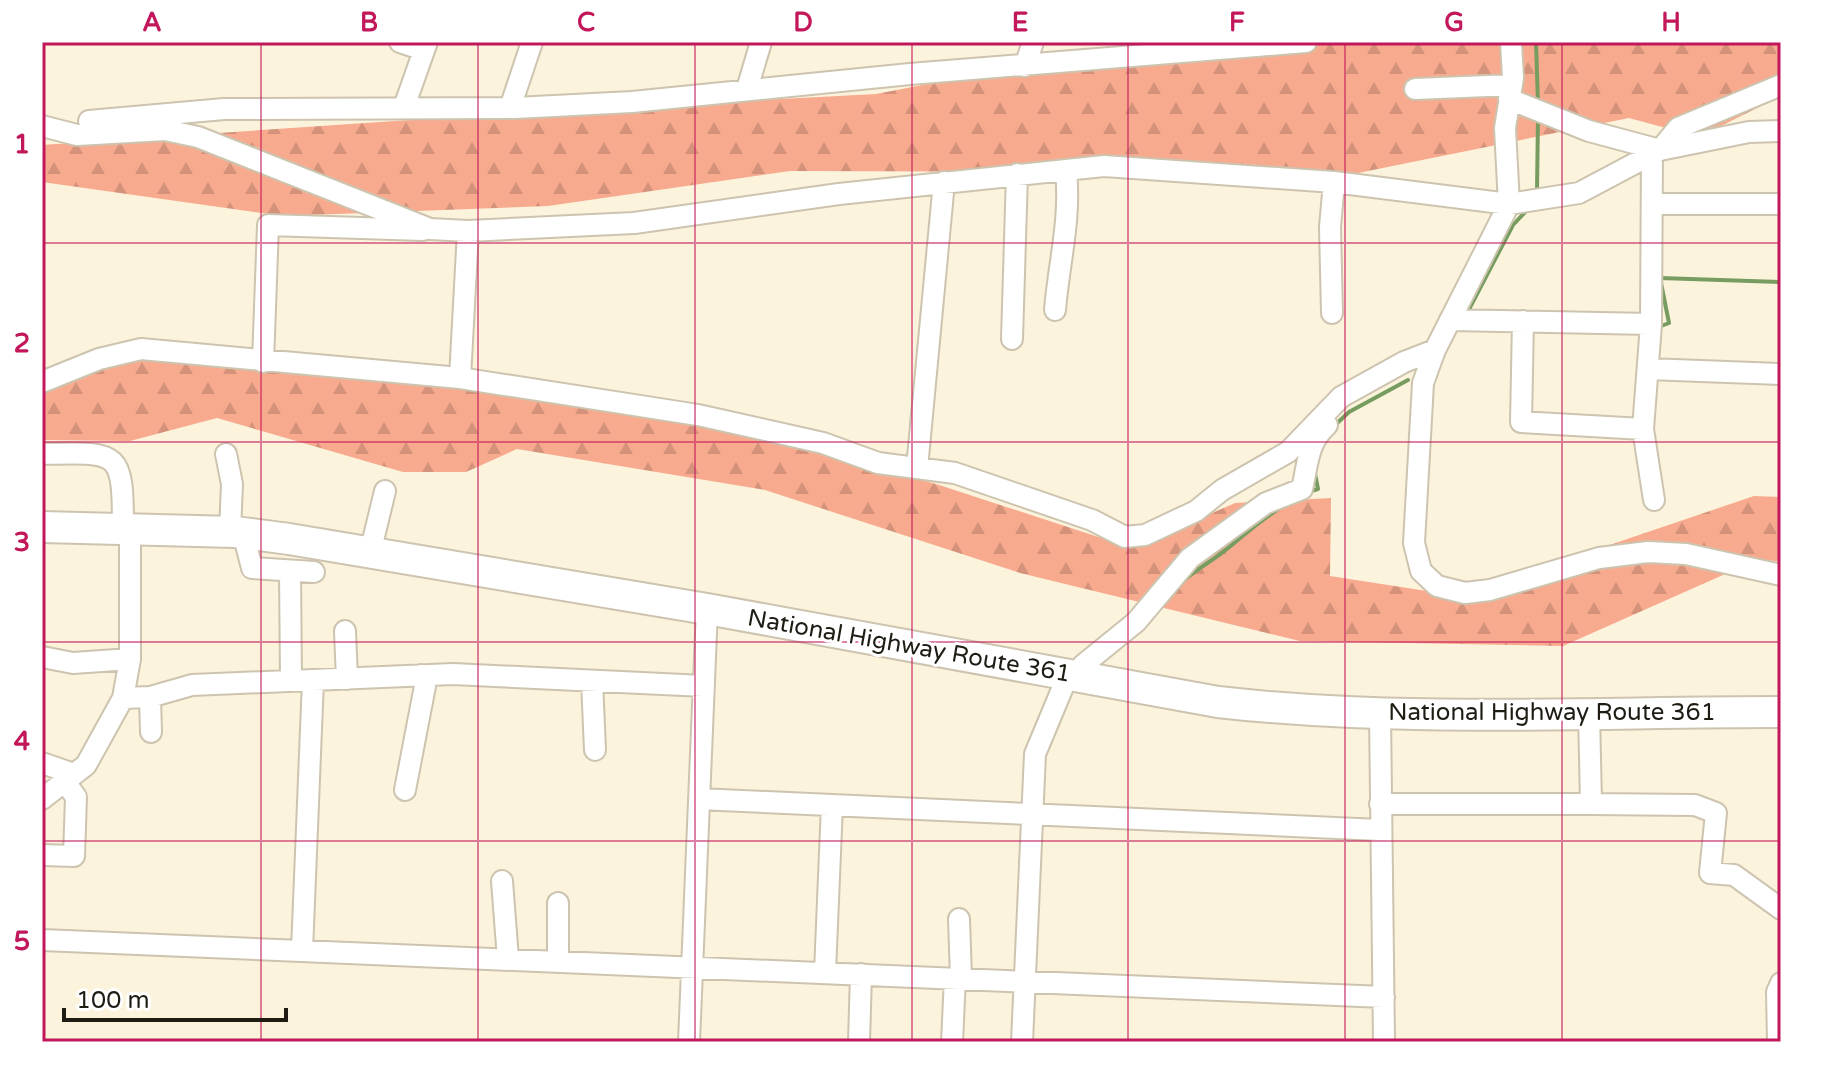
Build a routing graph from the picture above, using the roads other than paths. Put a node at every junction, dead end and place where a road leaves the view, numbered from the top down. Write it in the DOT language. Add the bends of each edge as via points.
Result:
graph roads {
  1 [pos="400,42"];
  2 [pos="532,42"];
  3 [pos="761,42"];
  4 [pos="1033,42"];
  5 [pos="1306,42"];
  6 [pos="1511,42"];
  7 [pos="426,46"];
  8 [pos="1025,66"];
  9 [pos="1781,85"];
  10 [pos="747,89"];
  11 [pos="1415,89"];
  12 [pos="1510,92"];
  13 [pos="404,107"];
  14 [pos="510,108"];
  15 [pos="42,126"];
  16 [pos="1781,131"];
  17 [pos="1656,152"];
  18 [pos="1066,171"];
  19 [pos="1017,174"];
  20 [pos="944,182"];
  21 [pos="1334,182"];
  22 [pos="1509,204"];
  23 [pos="1653,204"];
  24 [pos="1781,204"];
  25 [pos="430,229"];
  26 [pos="468,231"];
  27 [pos="1055,310"];
  28 [pos="1332,313"];
  29 [pos="1450,320"];
  30 [pos="1523,321"];
  31 [pos="1651,324"];
  32 [pos="1012,339"];
  33 [pos="1435,350"];
  34 [pos="263,362"];
  35 [pos="1648,369"];
  36 [pos="1781,374"];
  37 [pos="460,378"];
  38 [pos="42,382"];
  39 [pos="1643,429"];
  40 [pos="42,454"];
  41 [pos="226,454"];
  42 [pos="917,468"];
  43 [pos="385,491"];
  44 [pos="1654,500"];
  45 [pos="42,527"];
  46 [pos="127,529"];
  47 [pos="237,532"];
  48 [pos="370,553"];
  49 [pos="290,572"];
  50 [pos="314,572"];
  51 [pos="1781,575"];
  52 [pos="707,609"];
  53 [pos="345,631"];
  54 [pos="42,657"];
  55 [pos="130,659"];
  56 [pos="421,675"];
  57 [pos="1073,676"];
  58 [pos="347,679"];
  59 [pos="313,680"];
  60 [pos="291,681"];
  61 [pos="592,681"];
  62 [pos="704,686"];
  63 [pos="150,697"];
  64 [pos="123,698"];
  65 [pos="1589,712"];
  66 [pos="1781,712"];
  67 [pos="1380,713"];
  68 [pos="151,732"];
  69 [pos="595,750"];
  70 [pos="42,763"];
  71 [pos="70,778"];
  72 [pos="405,790"];
  73 [pos="42,799"];
  74 [pos="699,799"];
  75 [pos="1380,804"];
  76 [pos="1591,804"];
  77 [pos="832,805"];
  78 [pos="1035,814"];
  79 [pos="1380,830"];
  80 [pos="42,855"];
  81 [pos="502,881"];
  82 [pos="558,903"];
  83 [pos="1781,909"];
  84 [pos="959,919"];
  85 [pos="42,940"];
  86 [pos="302,951"];
  87 [pos="508,959"];
  88 [pos="558,961"];
  89 [pos="692,967"];
  90 [pos="825,972"];
  91 [pos="861,974"];
  92 [pos="958,978"];
  93 [pos="1029,982"];
  94 [pos="1781,983"];
  95 [pos="1384,997"];
  96 [pos="689,1042"];
  97 [pos="859,1042"];
  98 [pos="952,1042"];
  99 [pos="1022,1042"];
  100 [pos="1384,1042"];
  101 [pos="1778,1042"];
  1 -- 7 [label="street"];
  2 -- 14 [label="street"];
  3 -- 10 [label="street"];
  4 -- 8 [label="street"];
  5 -- 8 [label="street"];
  6 -- 12 [label="street"];
  7 -- 13 [label="street"];
  8 -- 10 [label="street"];
  9 -- 17 [label="street" via="1678,128"];
  10 -- 14 [label="street"];
  11 -- 12 [label="street"];
  12 -- 17 [label="street" via="1589,131"];
  12 -- 22 [label="street" via="1505,128"];
  13 -- 14 [label="street"];
  13 -- 15 [label="street" via="224,109"];
  15 -- 25 [label="street" via="77,135 165,130 198,137"];
  16 -- 17 [label="street" via="1749,132"];
  17 -- 22 [label="street" via="1579,193"];
  17 -- 23 [label="street"];
  18 -- 19 [label="street"];
  18 -- 21 [label="street" via="1104,166 1186,169"];
  18 -- 27 [label="street" via="1067,233"];
  19 -- 20 [label="street"];
  19 -- 32 [label="street"];
  20 -- 26 [label="street" via="634,223"];
  20 -- 42 [label="street"];
  21 -- 22 [label="street"];
  21 -- 28 [label="street"];
  22 -- 29 [label="street"];
  23 -- 24 [label="street"];
  23 -- 31 [label="street"];
  25 -- 26 [label="street"];
  25 -- 34 [label="street" via="268,225"];
  26 -- 37 [label="street"];
  29 -- 30 [label="street"];
  29 -- 33 [label="street"];
  30 -- 31 [label="street"];
  30 -- 39 [label="street" via="1521,422"];
  31 -- 35 [label="street"];
  33 -- 42 [label="street" via="1341,397 1288,452 1196,511 1145,535 1125,537 1092,520 955,473"];
  33 -- 51 [label="street" via="1423,383 1414,543 1421,571 1437,586 1465,593 1490,590 1599,558 1648,552 1686,554"];
  33 -- 57 [label="street" via="1339,414 1318,434 1306,458 1302,489 1266,503 1190,558 1158,598"];
  34 -- 37 [label="street"];
  34 -- 38 [label="street" via="141,349"];
  35 -- 36 [label="street"];
  35 -- 39 [label="street"];
  37 -- 42 [label="street" via="698,415 823,443 878,463"];
  39 -- 44 [label="street"];
  40 -- 46 [label="street" via="89,453 107,456 118,465"];
  41 -- 47 [label="street"];
  43 -- 48 [label="street"];
  45 -- 46 [label="highway, National Highway Route 361"];
  46 -- 47 [label="highway, National Highway Route 361"];
  46 -- 55 [label="street"];
  47 -- 48 [label="highway, National Highway Route 361"];
  47 -- 49 [label="street" via="252,568"];
  48 -- 52 [label="highway, National Highway Route 361"];
  49 -- 50 [label="street"];
  49 -- 60 [label="street"];
  52 -- 57 [label="highway, National Highway Route 361"];
  52 -- 62 [label="street"];
  53 -- 58 [label="street"];
  54 -- 55 [label="street" via="73,663"];
  55 -- 64 [label="street"];
  56 -- 58 [label="street"];
  56 -- 61 [label="street"];
  56 -- 72 [label="street" via="425,686"];
  57 -- 67 [label="highway, National Highway Route 361" via="1218,702"];
  57 -- 78 [label="street" via="1035,754"];
  58 -- 59 [label="street"];
  59 -- 60 [label="street"];
  59 -- 86 [label="street"];
  60 -- 63 [label="street" via="192,685"];
  61 -- 62 [label="street"];
  61 -- 69 [label="street"];
  62 -- 74 [label="street"];
  63 -- 64 [label="street"];
  63 -- 68 [label="street"];
  64 -- 71 [label="street" via="86,765"];
  65 -- 66 [label="highway, National Highway Route 361"];
  65 -- 67 [label="highway, National Highway Route 361"];
  65 -- 76 [label="street"];
  67 -- 75 [label="street"];
  70 -- 71 [label="street"];
  71 -- 73 [label="street"];
  71 -- 80 [label="street" via="76,797 74,856"];
  74 -- 77 [label="street"];
  74 -- 89 [label="street"];
  75 -- 76 [label="street"];
  75 -- 79 [label="street"];
  76 -- 83 [label="street" via="1695,805 1716,813 1710,873 1734,875"];
  77 -- 78 [label="street"];
  77 -- 90 [label="street"];
  78 -- 79 [label="street"];
  78 -- 93 [label="street"];
  79 -- 95 [label="street"];
  81 -- 87 [label="street"];
  82 -- 88 [label="street"];
  84 -- 92 [label="street"];
  85 -- 86 [label="street"];
  86 -- 87 [label="street"];
  87 -- 88 [label="street"];
  88 -- 89 [label="street"];
  89 -- 90 [label="street"];
  89 -- 96 [label="street"];
  90 -- 91 [label="street"];
  91 -- 92 [label="street"];
  91 -- 97 [label="street"];
  92 -- 93 [label="street"];
  92 -- 98 [label="street"];
  93 -- 95 [label="street"];
  93 -- 99 [label="street"];
  94 -- 101 [label="street"];
  95 -- 100 [label="street"];
}
